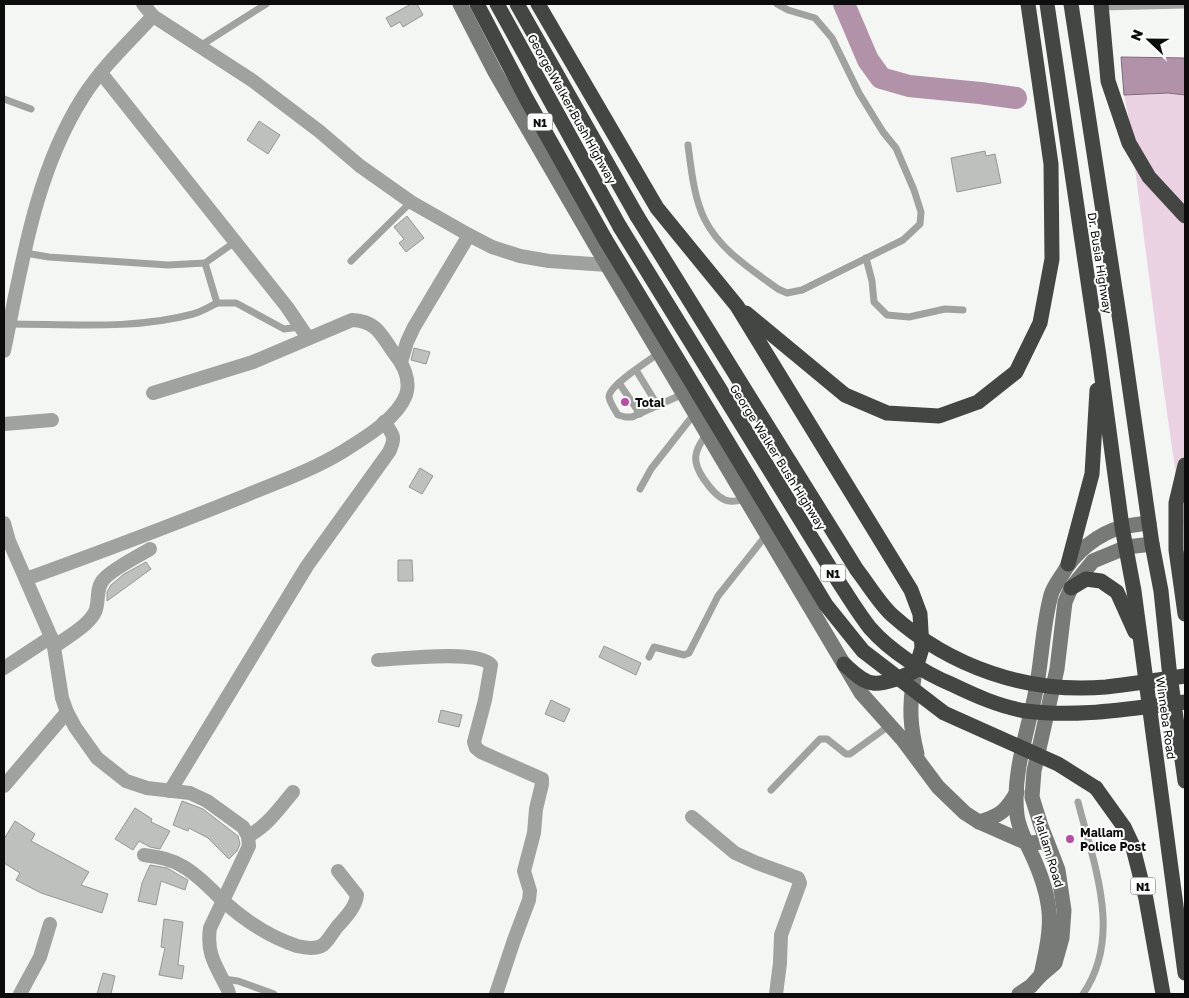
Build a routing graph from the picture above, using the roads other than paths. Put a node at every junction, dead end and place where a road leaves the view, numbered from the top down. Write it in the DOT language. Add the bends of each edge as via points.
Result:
graph roads {
  1 [pos="144,4"];
  2 [pos="266,4"];
  3 [pos="460,4"];
  4 [pos="477,4"];
  5 [pos="498,4"];
  6 [pos="517,4"];
  7 [pos="538,4"];
  8 [pos="777,4"];
  9 [pos="1028,4"];
  10 [pos="1047,4"];
  11 [pos="1071,4"];
  12 [pos="1101,5"];
  13 [pos="1185,5"];
  14 [pos="153,16"];
  15 [pos="200,46"];
  16 [pos="100,73"];
  17 [pos="4,99"];
  18 [pos="31,109"];
  19 [pos="688,144"];
  20 [pos="410,202"];
  21 [pos="1185,216"];
  22 [pos="469,235"];
  23 [pos="235,242"];
  24 [pos="25,253"];
  25 [pos="866,258"];
  26 [pos="351,261"];
  27 [pos="205,263"];
  28 [pos="607,265"];
  29 [pos="217,303"];
  30 [pos="737,306"];
  31 [pos="963,310"];
  32 [pos="9,324"];
  33 [pos="305,333"];
  34 [pos="4,351"];
  35 [pos="659,353"];
  36 [pos="1099,356"];
  37 [pos="401,362"];
  38 [pos="636,370"];
  39 [pos="619,383"];
  40 [pos="153,392"];
  41 [pos="684,394"];
  42 [pos="658,406"];
  43 [pos="695,413"];
  44 [pos="640,414"];
  45 [pos="52,420"];
  46 [pos="384,422"];
  47 [pos="4,424"];
  48 [pos="707,433"];
  49 [pos="1185,464"];
  50 [pos="640,489"];
  51 [pos="746,499"];
  52 [pos="4,523"];
  53 [pos="1149,523"];
  54 [pos="1122,527"];
  55 [pos="767,534"];
  56 [pos="1152,544"];
  57 [pos="1126,547"];
  58 [pos="150,549"];
  59 [pos="1068,564"];
  60 [pos="26,579"];
  61 [pos="1071,588"];
  62 [pos="1185,614"];
  63 [pos="53,642"];
  64 [pos="1140,644"];
  65 [pos="649,657"];
  66 [pos="378,660"];
  67 [pos="844,664"];
  68 [pos="4,668"];
  69 [pos="915,671"];
  70 [pos="1185,676"];
  71 [pos="1185,702"];
  72 [pos="66,712"];
  73 [pos="890,725"];
  74 [pos="918,760"];
  75 [pos="1185,781"];
  76 [pos="4,786"];
  77 [pos="770,790"];
  78 [pos="170,792"];
  79 [pos="293,792"];
  80 [pos="1016,792"];
  81 [pos="1078,802"];
  82 [pos="692,817"];
  83 [pos="979,822"];
  84 [pos="248,836"];
  85 [pos="1047,842"];
  86 [pos="1028,843"];
  87 [pos="144,855"];
  88 [pos="338,871"];
  89 [pos="223,901"];
  90 [pos="50,924"];
  91 [pos="1185,973"];
  92 [pos="223,979"];
  93 [pos="1029,989"];
  94 [pos="20,994"];
  95 [pos="229,994"];
  96 [pos="274,994"];
  97 [pos="496,994"];
  98 [pos="776,994"];
  99 [pos="1083,994"];
  100 [pos="1164,994"];
  1 -- 14 [label="street"];
  2 -- 15 [label="lane"];
  3 -- 28 [label="street" via="495,72"];
  4 -- 100 [label="highway, N1, bridge" via="605,239 826,605 863,652 944,713 1058,764 1089,783 1115,812 1134,852"];
  5 -- 71 [label="highway, George Walker Bush Highway / N1, bridge" via="620,227 871,629 906,659 935,678 1024,711 1070,714"];
  6 -- 70 [label="highway, George Walker Bush Highway / N1, bridge" via="638,216 857,570 891,614 949,656 1010,680 1068,687 1104,687"];
  7 -- 30 [label="highway" via="657,208"];
  8 -- 25 [label="lane" via="815,18 832,38 859,93 896,148 914,190 921,212 920,224 903,240"];
  9 -- 30 [label="highway" via="1051,164 1052,259 1040,323 1016,372 978,402 939,416 887,413 845,396"];
  10 -- 36 [label="highway, Dr. Busia Highway"];
  11 -- 53 [label="highway, Dr. Busia Highway"];
  12 -- 13 [label="lane"];
  12 -- 21 [label="highway" via="1108,81 1129,143 1149,177"];
  14 -- 15 [label="street"];
  14 -- 16 [label="street"];
  15 -- 20 [label="street" via="290,108"];
  16 -- 23 [label="street"];
  16 -- 24 [label="street" via="83,96 47,168"];
  17 -- 18 [label="lane"];
  19 -- 25 [label="lane" via="693,182 705,220 725,247 778,289 787,293 802,290"];
  20 -- 22 [label="street"];
  20 -- 26 [label="lane"];
  22 -- 28 [label="street" via="520,256"];
  22 -- 37 [label="street" via="414,327"];
  23 -- 27 [label="lane"];
  23 -- 33 [label="street"];
  24 -- 27 [label="lane" via="168,265"];
  24 -- 32 [label="street"];
  25 -- 31 [label="lane" via="874,302 887,315 909,317 945,309"];
  27 -- 29 [label="lane"];
  28 -- 35 [label="street"];
  29 -- 32 [label="lane" via="195,314 129,324"];
  29 -- 33 [label="lane" via="236,303 284,329"];
  30 -- 69 [label="highway" via="911,590 920,614 922,648"];
  32 -- 34 [label="street"];
  33 -- 37 [label="street" via="352,320 364,321 374,326"];
  33 -- 40 [label="street" via="253,362"];
  35 -- 38 [label="lane"];
  35 -- 41 [label="street"];
  36 -- 54 [label="highway, Dr. Busia Highway"];
  36 -- 59 [label="highway" via="1092,474"];
  37 -- 46 [label="street" via="407,378 406,393 400,406"];
  38 -- 39 [label="lane"];
  38 -- 42 [label="lane"];
  39 -- 44 [label="lane"];
  39 -- 44 [label="lane" via="609,397 618,415"];
  41 -- 42 [label="lane"];
  41 -- 43 [label="street"];
  42 -- 44 [label="lane"];
  43 -- 48 [label="street"];
  43 -- 50 [label="lane" via="651,469"];
  45 -- 47 [label="street"];
  46 -- 60 [label="street" via="340,453 296,474 147,536"];
  46 -- 78 [label="street" via="393,434 394,442 389,452 307,566"];
  48 -- 51 [label="street"];
  48 -- 51 [label="lane" via="698,448 696,461 704,480 721,498 729,501"];
  49 -- 62 [label="highway" via="1176,504 1176,550"];
  51 -- 55 [label="street"];
  52 -- 60 [label="street"];
  53 -- 54 [label="street"];
  53 -- 56 [label="highway, Winneba Road"];
  54 -- 57 [label="highway, Winneba Road"];
  54 -- 59 [label="street" via="1091,542"];
  55 -- 65 [label="lane" via="718,596 689,653 684,655 654,647"];
  55 -- 67 [label="street"];
  56 -- 57 [label="street"];
  56 -- 75 [label="highway, Winneba Road"];
  57 -- 61 [label="street" via="1092,561"];
  57 -- 64 [label="highway, Winneba Road"];
  58 -- 63 [label="street" via="106,577 100,584 95,611 89,620"];
  59 -- 80 [label="street" via="1051,592 1041,667"];
  60 -- 63 [label="street"];
  61 -- 64 [label="highway" via="1086,579 1101,580 1116,592"];
  61 -- 85 [label="street, Mallam Road" via="1065,602 1056,669 1034,771 1032,797"];
  63 -- 68 [label="street"];
  63 -- 72 [label="street"];
  64 -- 91 [label="highway, Winneba Road"];
  66 -- 97 [label="street" via="450,656 478,657 488,662 491,665 474,742 476,748 542,780 524,871 530,891 529,900"];
  67 -- 69 [label="highway" via="860,678 874,683 900,678"];
  67 -- 73 [label="street" via="861,693"];
  69 -- 74 [label="street" via="909,715"];
  72 -- 76 [label="street"];
  72 -- 78 [label="street" via="97,758 126,781"];
  73 -- 74 [label="street"];
  73 -- 77 [label="lane" via="850,754 820,739"];
  74 -- 83 [label="street" via="945,795"];
  78 -- 84 [label="street" via="190,793 207,801 243,827"];
  79 -- 84 [label="street" via="267,823"];
  80 -- 83 [label="street" via="1003,812"];
  80 -- 86 [label="street, Mallam Road" via="1017,816"];
  81 -- 99 [label="lane" via="1102,902 1104,936 1100,959"];
  82 -- 98 [label="street" via="735,853 798,878 800,883 781,935"];
  83 -- 86 [label="street"];
  84 -- 89 [label="street" via="250,846"];
  85 -- 86 [label="street"];
  85 -- 93 [label="street, Mallam Road" via="1058,870 1064,910 1062,938 1055,963"];
  86 -- 93 [label="street, Mallam Road" via="1044,882 1050,918 1050,935"];
  87 -- 89 [label="street" via="168,858 203,880"];
  88 -- 89 [label="street" via="357,899 322,945 312,949 281,941"];
  89 -- 92 [label="street" via="208,940 209,952"];
  90 -- 94 [label="street" via="40,957"];
  92 -- 95 [label="street"];
  92 -- 96 [label="lane" via="238,980"];
}
